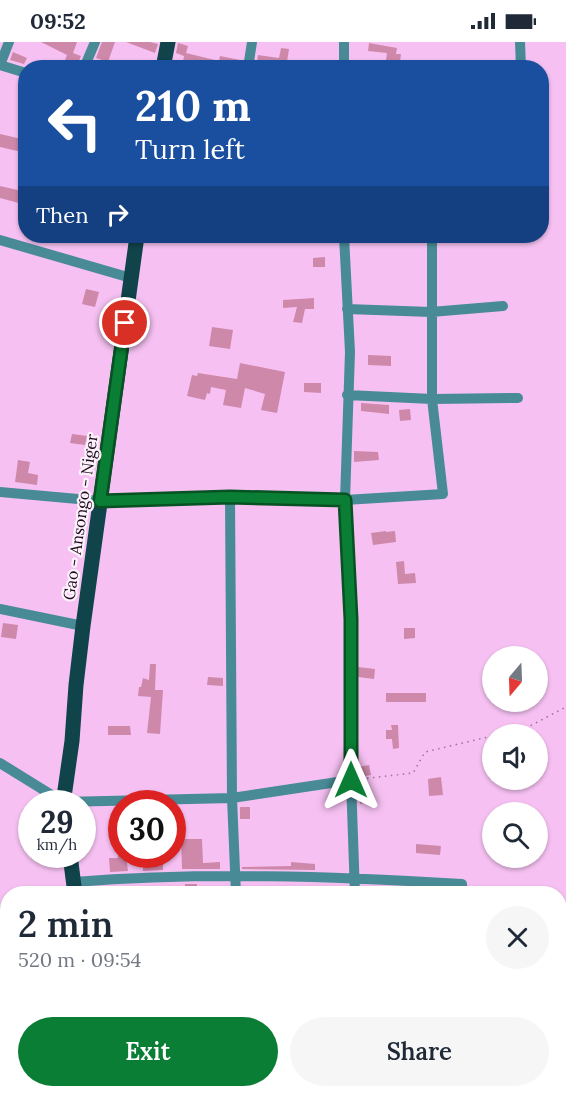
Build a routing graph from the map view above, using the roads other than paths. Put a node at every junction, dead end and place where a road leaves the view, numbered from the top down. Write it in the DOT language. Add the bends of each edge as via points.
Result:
graph roads {
  1 [pos="9,42"];
  2 [pos="95,42"];
  3 [pos="168,42"];
  4 [pos="252,42"];
  5 [pos="344,42"];
  6 [pos="520,42"];
  7 [pos="87,60"];
  8 [pos="165,60"];
  9 [pos="249,60"];
  10 [pos="344,60"];
  11 [pos="521,60"];
  12 [pos="0,65"];
  13 [pos="18,71"];
  14 [pos="0,240"];
  15 [pos="136,243"];
  16 [pos="344,243"];
  17 [pos="432,243"];
  18 [pos="131,278"];
  19 [pos="503,306"];
  20 [pos="347,309"];
  21 [pos="431,312"];
  22 [pos="347,395"];
  23 [pos="518,398"];
  24 [pos="432,399"];
  25 [pos="0,492"];
  26 [pos="230,497"];
  27 [pos="345,500"];
  28 [pos="100,501"];
  29 [pos="0,609"];
  30 [pos="83,626"];
  31 [pos="0,763"];
  32 [pos="351,780"];
  33 [pos="43,790"];
  34 [pos="65,790"];
  35 [pos="232,798"];
  36 [pos="96,802"];
  37 [pos="72,868"];
  38 [pos="235,875"];
  39 [pos="355,878"];
  40 [pos="74,886"];
  41 [pos="87,886"];
  42 [pos="236,886"];
  43 [pos="355,886"];
  44 [pos="462,886"];
  1 -- 12 [label="street"];
  2 -- 7 [label="street"];
  3 -- 8 [label="main road"];
  4 -- 9 [label="street"];
  5 -- 10 [label="street"];
  6 -- 11 [label="street"];
  12 -- 13 [label="street"];
  14 -- 18 [label="street"];
  15 -- 18 [label="main road, Gao - Ansongo - Niger"];
  16 -- 20 [label="street"];
  17 -- 21 [label="street"];
  18 -- 28 [label="main road, Gao - Ansongo - Niger"];
  19 -- 21 [label="street"];
  20 -- 21 [label="street"];
  20 -- 22 [label="street"];
  21 -- 24 [label="street"];
  22 -- 24 [label="street"];
  22 -- 27 [label="street"];
  23 -- 24 [label="street"];
  24 -- 27 [label="street" via="443,494"];
  25 -- 28 [label="street"];
  26 -- 27 [label="street"];
  26 -- 28 [label="street"];
  26 -- 35 [label="street"];
  27 -- 32 [label="street" via="351,619"];
  28 -- 30 [label="main road, Gao - Ansongo - Niger"];
  29 -- 30 [label="street"];
  30 -- 34 [label="main road, Gao - Ansongo - Niger"];
  31 -- 33 [label="street"];
  32 -- 35 [label="street"];
  32 -- 39 [label="street"];
  35 -- 36 [label="street"];
  35 -- 38 [label="street"];
  37 -- 40 [label="main road"];
  38 -- 39 [label="street"];
  38 -- 41 [label="street" via="147,877"];
  38 -- 42 [label="street"];
  39 -- 43 [label="street"];
  39 -- 44 [label="street"];
}
